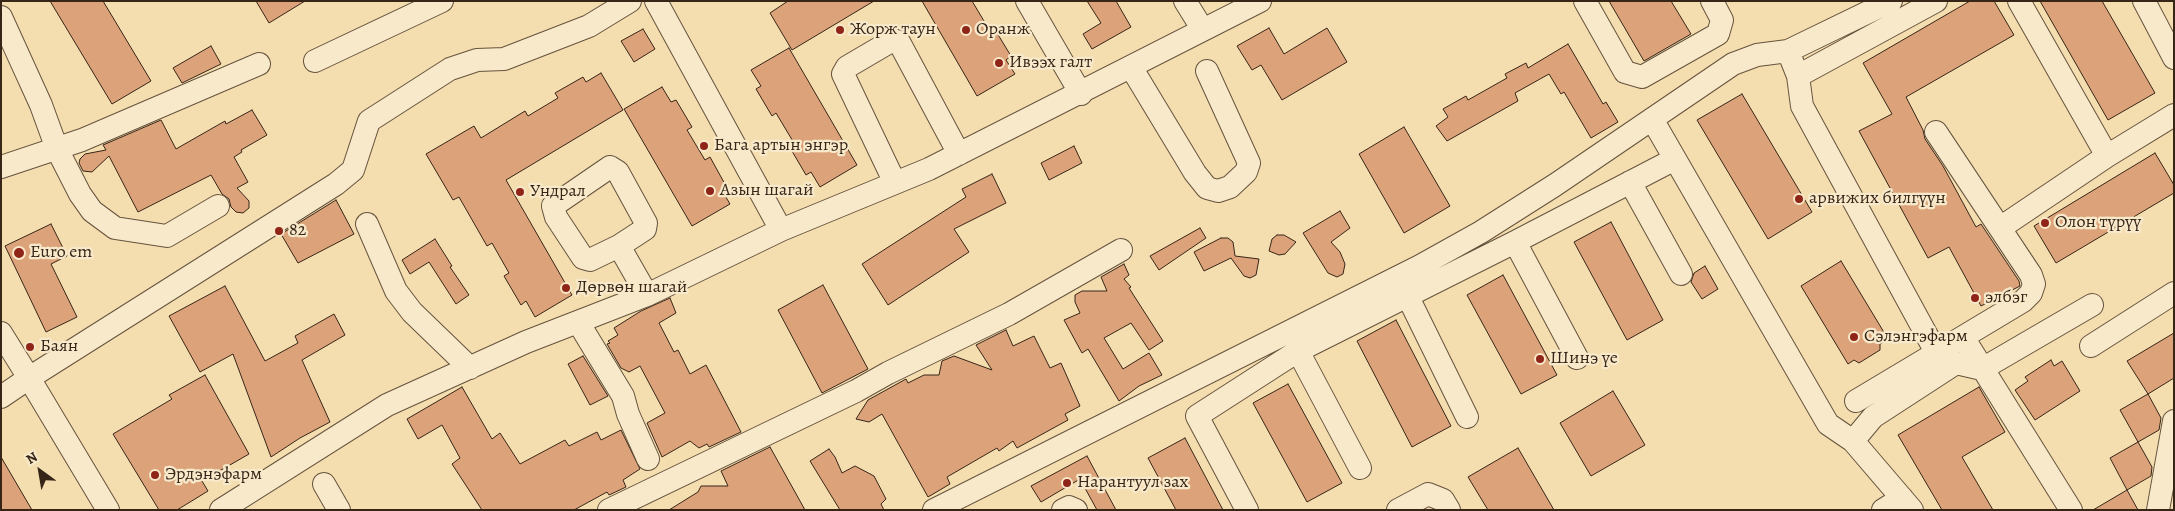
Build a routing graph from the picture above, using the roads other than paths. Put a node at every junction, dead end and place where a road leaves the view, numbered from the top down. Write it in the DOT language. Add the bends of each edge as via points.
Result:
graph roads {
  1 [pos="442,1"];
  2 [pos="630,1"];
  3 [pos="656,1"];
  4 [pos="1027,1"];
  5 [pos="1186,1"];
  6 [pos="1260,1"];
  7 [pos="1585,1"];
  8 [pos="1712,1"];
  9 [pos="1891,1"];
  10 [pos="1936,1"];
  11 [pos="2019,1"];
  12 [pos="2144,1"];
  13 [pos="1,17"];
  14 [pos="1203,30"];
  15 [pos="1788,50"];
  16 [pos="2174,58"];
  17 [pos="315,61"];
  18 [pos="259,64"];
  19 [pos="1131,67"];
  20 [pos="1207,71"];
  21 [pos="1798,76"];
  22 [pos="1080,94"];
  23 [pos="2174,115"];
  24 [pos="1652,119"];
  25 [pos="1936,132"];
  26 [pos="57,149"];
  27 [pos="959,154"];
  28 [pos="2107,156"];
  29 [pos="1675,158"];
  30 [pos="1,167"];
  31 [pos="1630,182"];
  32 [pos="895,183"];
  33 [pos="218,206"];
  34 [pos="367,224"];
  35 [pos="2000,228"];
  36 [pos="781,230"];
  37 [pos="1515,242"];
  38 [pos="619,246"];
  39 [pos="1121,250"];
  40 [pos="1681,274"];
  41 [pos="2174,293"];
  42 [pos="647,295"];
  43 [pos="1407,295"];
  44 [pos="2092,304"];
  45 [pos="578,322"];
  46 [pos="1,334"];
  47 [pos="1963,337"];
  48 [pos="2091,346"];
  49 [pos="1298,351"];
  50 [pos="1937,354"];
  51 [pos="1577,358"];
  52 [pos="470,368"];
  53 [pos="1982,369"];
  54 [pos="29,378"];
  55 [pos="1,397"];
  56 [pos="1856,401"];
  57 [pos="1467,417"];
  58 [pos="2174,421"];
  59 [pos="1853,441"];
  60 [pos="648,459"];
  61 [pos="1360,468"];
  62 [pos="324,484"];
  63 [pos="1907,504"];
  64 [pos="108,510"];
  65 [pos="221,510"];
  66 [pos="339,510"];
  67 [pos="609,510"];
  68 [pos="934,510"];
  69 [pos="1063,510"];
  70 [pos="1076,510"];
  71 [pos="1247,510"];
  72 [pos="1398,510"];
  73 [pos="1449,510"];
  74 [pos="1883,510"];
  75 [pos="2070,510"];
  76 [pos="2158,510"];
  1 -- 17 [label="street"];
  2 -- 54 [label="street" via="589,26 504,59 477,60 450,70 369,121 353,170 336,184"];
  3 -- 36 [label="street"];
  4 -- 22 [label="street"];
  5 -- 14 [label="street"];
  6 -- 14 [label="street"];
  7 -- 8 [label="street" via="1625,72 1642,77 1718,34 1722,20"];
  9 -- 15 [label="street"];
  10 -- 21 [label="street"];
  11 -- 28 [label="street"];
  12 -- 16 [label="street"];
  13 -- 26 [label="street"];
  14 -- 19 [label="street"];
  15 -- 21 [label="street"];
  15 -- 24 [label="street" via="1757,55 1733,64"];
  18 -- 26 [label="street"];
  19 -- 20 [label="street" via="1195,173 1208,188 1218,191 1230,187 1246,172 1249,163"];
  19 -- 22 [label="street"];
  21 -- 50 [label="street" via="1802,106"];
  22 -- 27 [label="street"];
  23 -- 28 [label="street"];
  24 -- 29 [label="street"];
  24 -- 68 [label="street" via="1481,232 1420,266"];
  25 -- 35 [label="street"];
  26 -- 30 [label="street"];
  26 -- 33 [label="street" via="92,212 114,228 166,236"];
  27 -- 32 [label="street"];
  27 -- 32 [label="street" via="899,42 893,40 847,67 843,74"];
  28 -- 35 [label="street"];
  29 -- 31 [label="street"];
  29 -- 59 [label="street" via="1828,424"];
  31 -- 37 [label="street"];
  31 -- 40 [label="street"];
  32 -- 36 [label="street"];
  34 -- 52 [label="street" via="396,291 412,312"];
  35 -- 47 [label="street" via="2034,284 2023,300"];
  36 -- 42 [label="street"];
  37 -- 43 [label="street"];
  37 -- 51 [label="street"];
  38 -- 42 [label="street"];
  39 -- 67 [label="street" via="1009,314"];
  41 -- 48 [label="street"];
  42 -- 45 [label="street"];
  43 -- 49 [label="street"];
  43 -- 57 [label="street"];
  44 -- 53 [label="street"];
  45 -- 52 [label="street"];
  45 -- 60 [label="street" via="623,396"];
  46 -- 54 [label="street"];
  47 -- 50 [label="street"];
  47 -- 53 [label="street"];
  49 -- 61 [label="street"];
  49 -- 71 [label="street" via="1197,416"];
  50 -- 56 [label="street"];
  52 -- 65 [label="street" via="387,405"];
  53 -- 59 [label="street" via="1956,364 1873,417"];
  53 -- 75 [label="street"];
  54 -- 55 [label="street"];
  54 -- 64 [label="street"];
  58 -- 76 [label="street"];
  59 -- 63 [label="street"];
  62 -- 66 [label="street"];
  63 -- 74 [label="street"];
  69 -- 70 [label="street" via="1069,507"];
  72 -- 73 [label="street" via="1428,494 1443,500"];
}
